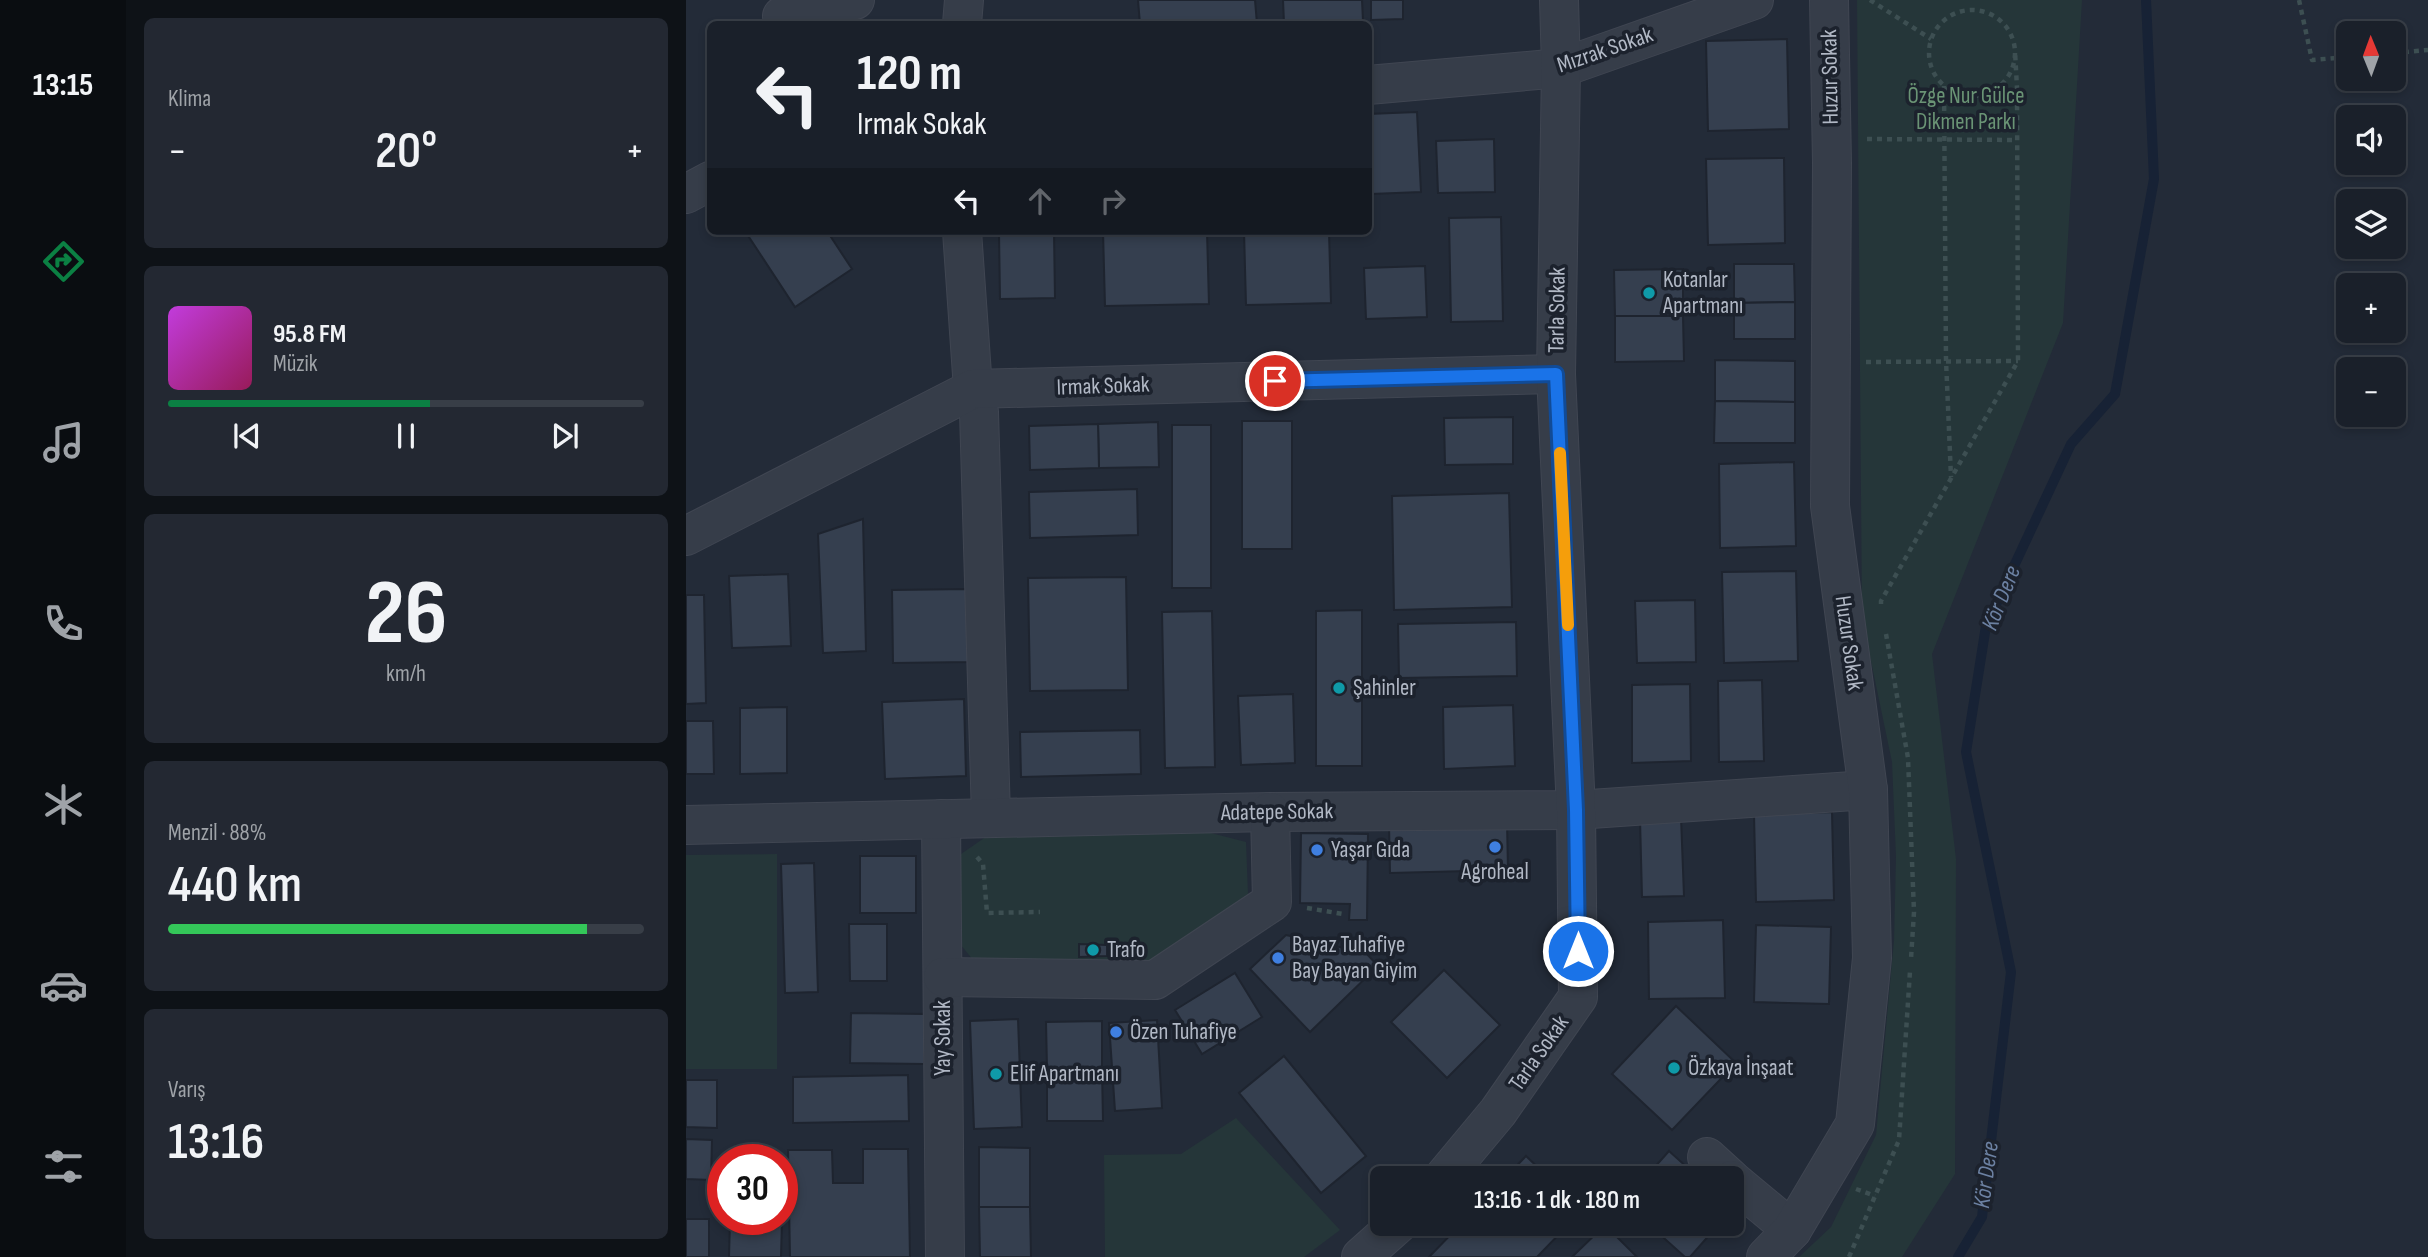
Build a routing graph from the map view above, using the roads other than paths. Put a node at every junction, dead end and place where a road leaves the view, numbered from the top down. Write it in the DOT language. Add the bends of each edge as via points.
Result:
graph roads {
  1 [pos="855,0"];
  2 [pos="964,0"];
  3 [pos="1559,0"];
  4 [pos="1754,0"];
  5 [pos="1829,0"];
  6 [pos="781,13"];
  7 [pos="962,21"];
  8 [pos="1560,68"];
  9 [pos="1372,85"];
  10 [pos="707,183"];
  11 [pos="686,194"];
  12 [pos="962,235"];
  13 [pos="1556,374"];
  14 [pos="973,389"];
  15 [pos="686,536"];
  16 [pos="1868,790"];
  17 [pos="1576,810"];
  18 [pos="1270,812"];
  19 [pos="991,817"];
  20 [pos="686,825"];
  21 [pos="941,832"];
  22 [pos="943,977"];
  23 [pos="1453,1166"];
  24 [pos="1744,1199"];
  25 [pos="1384,1236"];
  26 [pos="1779,1244"];
  27 [pos="945,1257"];
  28 [pos="1361,1257"];
  1 -- 6 [label="street"];
  2 -- 7 [label="street"];
  3 -- 8 [label="street, Tarla Sokak"];
  4 -- 8 [label="street, Mızrak Sokak"];
  5 -- 16 [label="street, Huzur Sokak" via="1830,506"];
  8 -- 9 [label="street, Mızrak Sokak"];
  8 -- 13 [label="street, Tarla Sokak"];
  10 -- 11 [label="street"];
  12 -- 14 [label="street"];
  13 -- 14 [label="street, Irmak Sokak"];
  13 -- 17 [label="street, Tarla Sokak"];
  14 -- 15 [label="street, Irmak Sokak"];
  14 -- 19 [label="street" via="979,412"];
  16 -- 17 [label="street, Adatepe Sokak"];
  16 -- 26 [label="street, Huzur Sokak" via="1872,958 1855,1124"];
  17 -- 18 [label="street, Adatepe Sokak"];
  17 -- 23 [label="street, Tarla Sokak" via="1578,998 1498,1112"];
  18 -- 19 [label="street, Adatepe Sokak"];
  18 -- 22 [label="street" via="1272,902 1155,980"];
  19 -- 21 [label="street, Adatepe Sokak"];
  20 -- 21 [label="street, Adatepe Sokak"];
  21 -- 22 [label="street, Yay Sokak"];
  22 -- 27 [label="street, Yay Sokak"];
  24 -- 26 [label="street"];
  25 -- 28 [label="street"];
}
